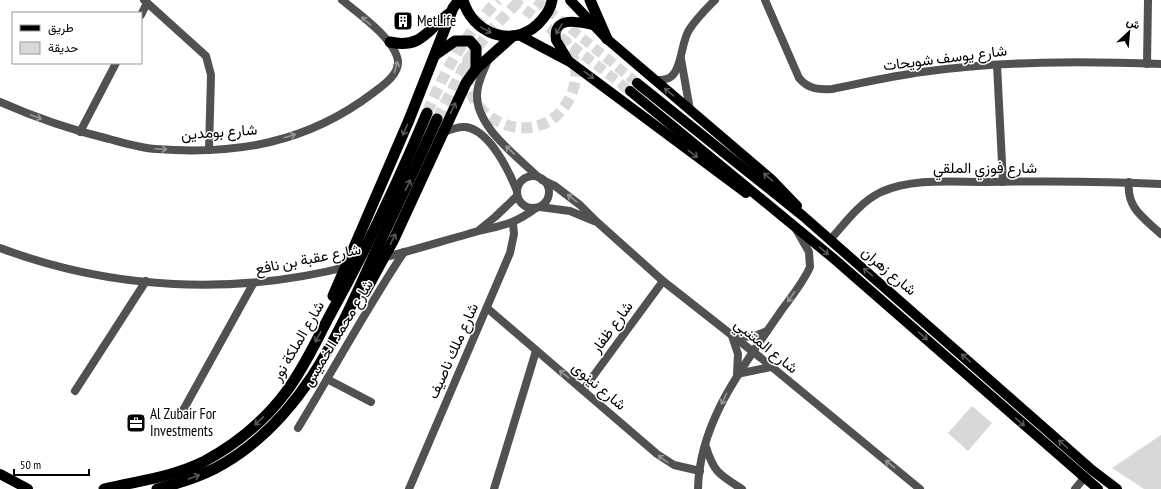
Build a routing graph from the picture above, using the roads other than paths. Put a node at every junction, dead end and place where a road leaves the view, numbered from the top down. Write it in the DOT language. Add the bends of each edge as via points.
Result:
graph roads {
  1 [pos="342,0"];
  2 [pos="459,0"];
  3 [pos="463,0"];
  4 [pos="552,0"];
  5 [pos="570,0"];
  6 [pos="590,0"];
  7 [pos="715,0"];
  8 [pos="765,0"];
  9 [pos="1148,0"];
  10 [pos="146,1"];
  11 [pos="142,12"];
  12 [pos="451,12"];
  13 [pos="593,25"];
  14 [pos="516,35"];
  15 [pos="607,39"];
  16 [pos="390,42"];
  17 [pos="435,55"];
  18 [pos="489,58"];
  19 [pos="681,58"];
  20 [pos="570,62"];
  21 [pos="115,64"];
  22 [pos="1147,64"];
  23 [pos="1161,64"];
  24 [pos="997,65"];
  25 [pos="476,69"];
  26 [pos="654,80"];
  27 [pos="637,83"];
  28 [pos="630,91"];
  29 [pos="0,102"];
  30 [pos="690,110"];
  31 [pos="427,113"];
  32 [pos="437,119"];
  33 [pos="80,132"];
  34 [pos="441,133"];
  35 [pos="209,150"];
  36 [pos="540,178"];
  37 [pos="1003,182"];
  38 [pos="1129,182"];
  39 [pos="1161,184"];
  40 [pos="517,193"];
  41 [pos="769,205"];
  42 [pos="538,208"];
  43 [pos="803,216"];
  44 [pos="597,222"];
  45 [pos="513,223"];
  46 [pos="794,226"];
  47 [pos="478,231"];
  48 [pos="1161,234"];
  49 [pos="830,240"];
  50 [pos="0,248"];
  51 [pos="404,252"];
  52 [pos="146,281"];
  53 [pos="663,281"];
  54 [pos="253,284"];
  55 [pos="487,308"];
  56 [pos="330,315"];
  57 [pos="345,320"];
  58 [pos="768,331"];
  59 [pos="732,336"];
  60 [pos="536,351"];
  61 [pos="753,351"];
  62 [pos="771,367"];
  63 [pos="737,374"];
  64 [pos="328,379"];
  65 [pos="583,390"];
  66 [pos="76,391"];
  67 [pos="372,402"];
  68 [pos="181,414"];
  69 [pos="298,428"];
  70 [pos="705,446"];
  71 [pos="700,471"];
  72 [pos="0,474"];
  73 [pos="1084,478"];
  74 [pos="28,489"];
  75 [pos="104,489"];
  76 [pos="157,489"];
  77 [pos="409,489"];
  78 [pos="494,489"];
  79 [pos="698,489"];
  80 [pos="742,489"];
  81 [pos="920,489"];
  82 [pos="1075,489"];
  83 [pos="1098,489"];
  84 [pos="1117,489"];
  16 -- 1 [label="street, one-way"];
  2 -- 12 [label="highway"];
  3 -- 14 [label="highway, one-way" via="474,22 485,31 499,36"];
  4 -- 14 [label="highway" via="544,18 533,29"];
  5 -- 13 [label="main road"];
  6 -- 15 [label="highway"];
  7 -- 19 [label="street" via="688,31"];
  8 -- 24 [label="street, شارع يوسف شويحات" via="799,78 812,88 832,89 922,72"];
  9 -- 22 [label="street"];
  10 -- 11 [label="street"];
  10 -- 35 [label="street" via="206,56 211,75"];
  12 -- 16 [label="highway" via="416,42"];
  12 -- 17 [label="highway"];
  13 -- 15 [label="main road"];
  13 -- 20 [label="main road, one-way" via="569,21 558,28 556,40"];
  14 -- 18 [label="highway"];
  14 -- 20 [label="main road"];
  15 -- 26 [label="main road"];
  35 -- 16 [label="street, شارع بومدين, one-way" via="245,147 280,139 339,117 376,90 394,73 398,62"];
  17 -- 25 [label="highway" via="456,41 470,41 476,48"];
  17 -- 56 [label="highway, one-way" via="333,297"];
  18 -- 25 [label="highway"];
  36 -- 18 [label="street, شارع المتنبي, one-way" via="491,130 481,116 477,94"];
  19 -- 26 [label="street" via="670,77"];
  19 -- 30 [label="street"];
  20 -- 41 [label="main road, one-way" via="735,186"];
  21 -- 33 [label="street"];
  22 -- 23 [label="street, شارع يوسف شويحات"];
  22 -- 24 [label="street, شارع يوسف شويحات" via="1044,62"];
  24 -- 37 [label="street"];
  34 -- 25 [label="highway, one-way" via="460,94"];
  30 -- 26 [label="main road, one-way"];
  27 -- 43 [label="main road, شارع زهران"];
  28 -- 41 [label="main road, شارع زهران"];
  29 -- 33 [label="street, شارع بومدين, one-way"];
  43 -- 30 [label="main road, one-way" via="784,192"];
  31 -- 56 [label="highway, شارع الملكة نور" via="381,217"];
  57 -- 32 [label="highway, شارع الملكة نور, one-way"];
  33 -- 35 [label="street, شارع بومدين, one-way" via="146,148"];
  34 -- 40 [label="street" via="460,127 478,132 503,162"];
  57 -- 34 [label="highway, one-way" via="360,300 385,256"];
  36 -- 40 [label="street" via="524,179 518,186"];
  36 -- 42 [label="street" via="548,187 548,196"];
  44 -- 36 [label="street, شارع المتنبي, one-way" via="565,192"];
  37 -- 38 [label="street, شارع فوزي الملقي"];
  37 -- 49 [label="street, شارع فوزي الملقي" via="925,182 890,189 862,204"];
  38 -- 39 [label="street, شارع فوزي الملقي"];
  38 -- 48 [label="street" via="1130,202"];
  40 -- 42 [label="street" via="524,206"];
  40 -- 47 [label="street, شارع عقبة بن نافع"];
  41 -- 46 [label="main road, شارع زهران"];
  42 -- 44 [label="street, شارع المتنبي" via="570,211"];
  42 -- 45 [label="street, شارع عقبة بن نافع"];
  43 -- 49 [label="main road, شارع زهران"];
  44 -- 53 [label="street, شارع المتنبي"];
  45 -- 47 [label="street, شارع عقبة بن نافع"];
  45 -- 55 [label="street, شارع ملك ناصيف" via="514,234 510,253"];
  46 -- 58 [label="street, one-way" via="809,252 811,263"];
  46 -- 73 [label="main road, شارع زهران, one-way"];
  47 -- 51 [label="street, شارع عقبة بن نافع"];
  84 -- 49 [label="main road, شارع زهران, one-way" via="1092,470"];
  50 -- 52 [label="street, شارع عقبة بن نافع" via="63,268"];
  51 -- 54 [label="street, شارع عقبة بن نافع" via="294,279"];
  51 -- 64 [label="street, شارع محمد الخميس" via="374,296"];
  52 -- 54 [label="street, شارع عقبة بن نافع" via="212,286"];
  52 -- 66 [label="street"];
  53 -- 59 [label="street, شارع المتنبي"];
  53 -- 65 [label="street, شارع ظفار"];
  54 -- 68 [label="street"];
  55 -- 60 [label="street, شارع نينوى"];
  55 -- 77 [label="street, شارع ملك ناصيف"];
  56 -- 75 [label="highway, شارع الملكة نور, one-way" via="286,392 268,413 244,434 202,462 167,475"];
  76 -- 57 [label="highway, شارع الملكة نور, one-way" via="194,477 227,462 260,437 292,405 313,377"];
  58 -- 59 [label="street" via="752,337"];
  58 -- 61 [label="street"];
  59 -- 61 [label="street, شارع المتنبي"];
  59 -- 63 [label="street" via="738,354"];
  65 -- 60 [label="street, شارع نينوى, one-way"];
  60 -- 78 [label="street"];
  61 -- 62 [label="street, شارع المتنبي"];
  61 -- 63 [label="street"];
  62 -- 63 [label="street"];
  81 -- 62 [label="street, شارع المتنبي, one-way"];
  63 -- 70 [label="street, one-way"];
  64 -- 67 [label="street"];
  64 -- 69 [label="street, شارع محمد الخميس"];
  71 -- 65 [label="street, شارع نينوى, one-way" via="666,461"];
  70 -- 71 [label="street"];
  70 -- 80 [label="street" via="714,469"];
  71 -- 79 [label="street"];
  72 -- 74 [label="main road"];
  73 -- 82 [label="street"];
  73 -- 83 [label="main road, شارع زهران"];
}
